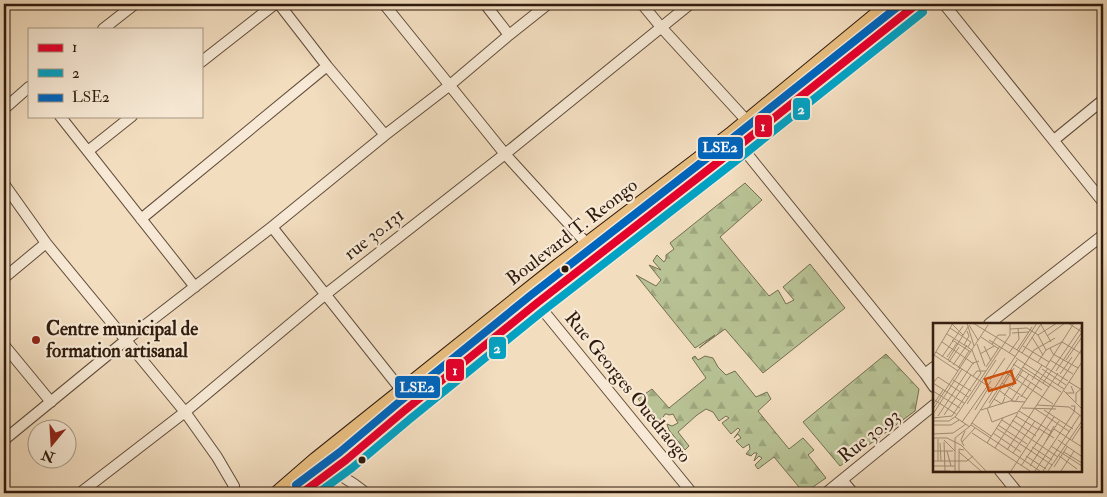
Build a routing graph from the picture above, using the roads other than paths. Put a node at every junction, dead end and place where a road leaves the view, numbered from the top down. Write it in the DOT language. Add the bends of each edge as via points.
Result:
graph roads {
  1 [pos="135,4"];
  2 [pos="277,4"];
  3 [pos="384,4"];
  4 [pos="485,4"];
  5 [pos="548,4"];
  6 [pos="642,4"];
  7 [pos="690,4"];
  8 [pos="890,4"];
  9 [pos="917,4"];
  10 [pos="944,4"];
  11 [pos="661,27"];
  12 [pos="104,28"];
  13 [pos="509,35"];
  14 [pos="202,61"];
  15 [pos="327,66"];
  16 [pos="450,85"];
  17 [pos="28,88"];
  18 [pos="1103,100"];
  19 [pos="4,110"];
  20 [pos="62,118"];
  21 [pos="129,118"];
  22 [pos="747,121"];
  23 [pos="385,135"];
  24 [pos="1054,140"];
  25 [pos="740,145"];
  26 [pos="88,151"];
  27 [pos="505,154"];
  28 [pos="4,184"];
  29 [pos="1103,202"];
  30 [pos="141,219"];
  31 [pos="272,227"];
  32 [pos="1103,235"];
  33 [pos="46,244"];
  34 [pos="588,245"];
  35 [pos="4,278"];
  36 [pos="195,287"];
  37 [pos="326,294"];
  38 [pos="537,304"];
  39 [pos="989,323"];
  40 [pos="126,340"];
  41 [pos="4,345"];
  42 [pos="933,367"];
  43 [pos="926,374"];
  44 [pos="933,385"];
  45 [pos="402,391"];
  46 [pos="50,402"];
  47 [pos="933,406"];
  48 [pos="185,412"];
  49 [pos="4,440"];
  50 [pos="316,460"];
  51 [pos="332,470"];
  52 [pos="1001,472"];
  53 [pos="842,480"];
  54 [pos="80,493"];
  55 [pos="230,493"];
  56 [pos="278,493"];
  57 [pos="302,493"];
  58 [pos="366,493"];
  59 [pos="692,493"];
  60 [pos="826,493"];
  61 [pos="853,493"];
  62 [pos="1018,493"];
  1 -- 12 [label="street"];
  2 -- 14 [label="street"];
  2 -- 15 [label="street"];
  3 -- 16 [label="street"];
  4 -- 13 [label="street"];
  5 -- 13 [label="street"];
  6 -- 11 [label="street"];
  7 -- 11 [label="street, rue 30.131"];
  8 -- 22 [label="main road, Boulevard T. Reongo"];
  9 -- 25 [label="main road, Boulevard T. Reongo"];
  10 -- 24 [label="street"];
  11 -- 22 [label="street"];
  11 -- 27 [label="street, rue 30.131"];
  13 -- 16 [label="street"];
  15 -- 23 [label="street"];
  15 -- 30 [label="street"];
  16 -- 23 [label="street"];
  16 -- 27 [label="street"];
  17 -- 19 [label="street"];
  18 -- 24 [label="street"];
  20 -- 26 [label="street"];
  21 -- 26 [label="street"];
  22 -- 34 [label="main road, Boulevard T. Reongo"];
  23 -- 31 [label="street"];
  24 -- 29 [label="street"];
  25 -- 38 [label="main road, Boulevard T. Reongo"];
  25 -- 43 [label="street"];
  26 -- 30 [label="street"];
  27 -- 34 [label="street"];
  27 -- 37 [label="street, rue 30.131"];
  28 -- 33 [label="street"];
  30 -- 36 [label="street"];
  31 -- 36 [label="street"];
  31 -- 37 [label="street"];
  32 -- 39 [label="street"];
  33 -- 35 [label="street"];
  33 -- 40 [label="street"];
  34 -- 45 [label="main road, Boulevard T. Reongo"];
  36 -- 40 [label="street"];
  37 -- 45 [label="street"];
  37 -- 48 [label="street, rue 30.131"];
  38 -- 51 [label="main road, Boulevard T. Reongo"];
  38 -- 59 [label="street, Rue Georges Ouedraogo"];
  40 -- 46 [label="street"];
  40 -- 48 [label="street"];
  41 -- 46 [label="street"];
  42 -- 43 [label="street"];
  43 -- 44 [label="street"];
  45 -- 50 [label="main road, Boulevard T. Reongo"];
  46 -- 49 [label="street"];
  47 -- 53 [label="street, Rue 30.93"];
  48 -- 54 [label="street, rue 30.131"];
  48 -- 55 [label="street" via="230,478 234,486"];
  50 -- 51 [label="street"];
  50 -- 56 [label="main road, Boulevard T. Reongo"];
  51 -- 57 [label="main road, Boulevard T. Reongo"];
  51 -- 58 [label="street"];
  52 -- 62 [label="street"];
  53 -- 60 [label="street, Rue 30.93"];
  53 -- 61 [label="street"];
}
